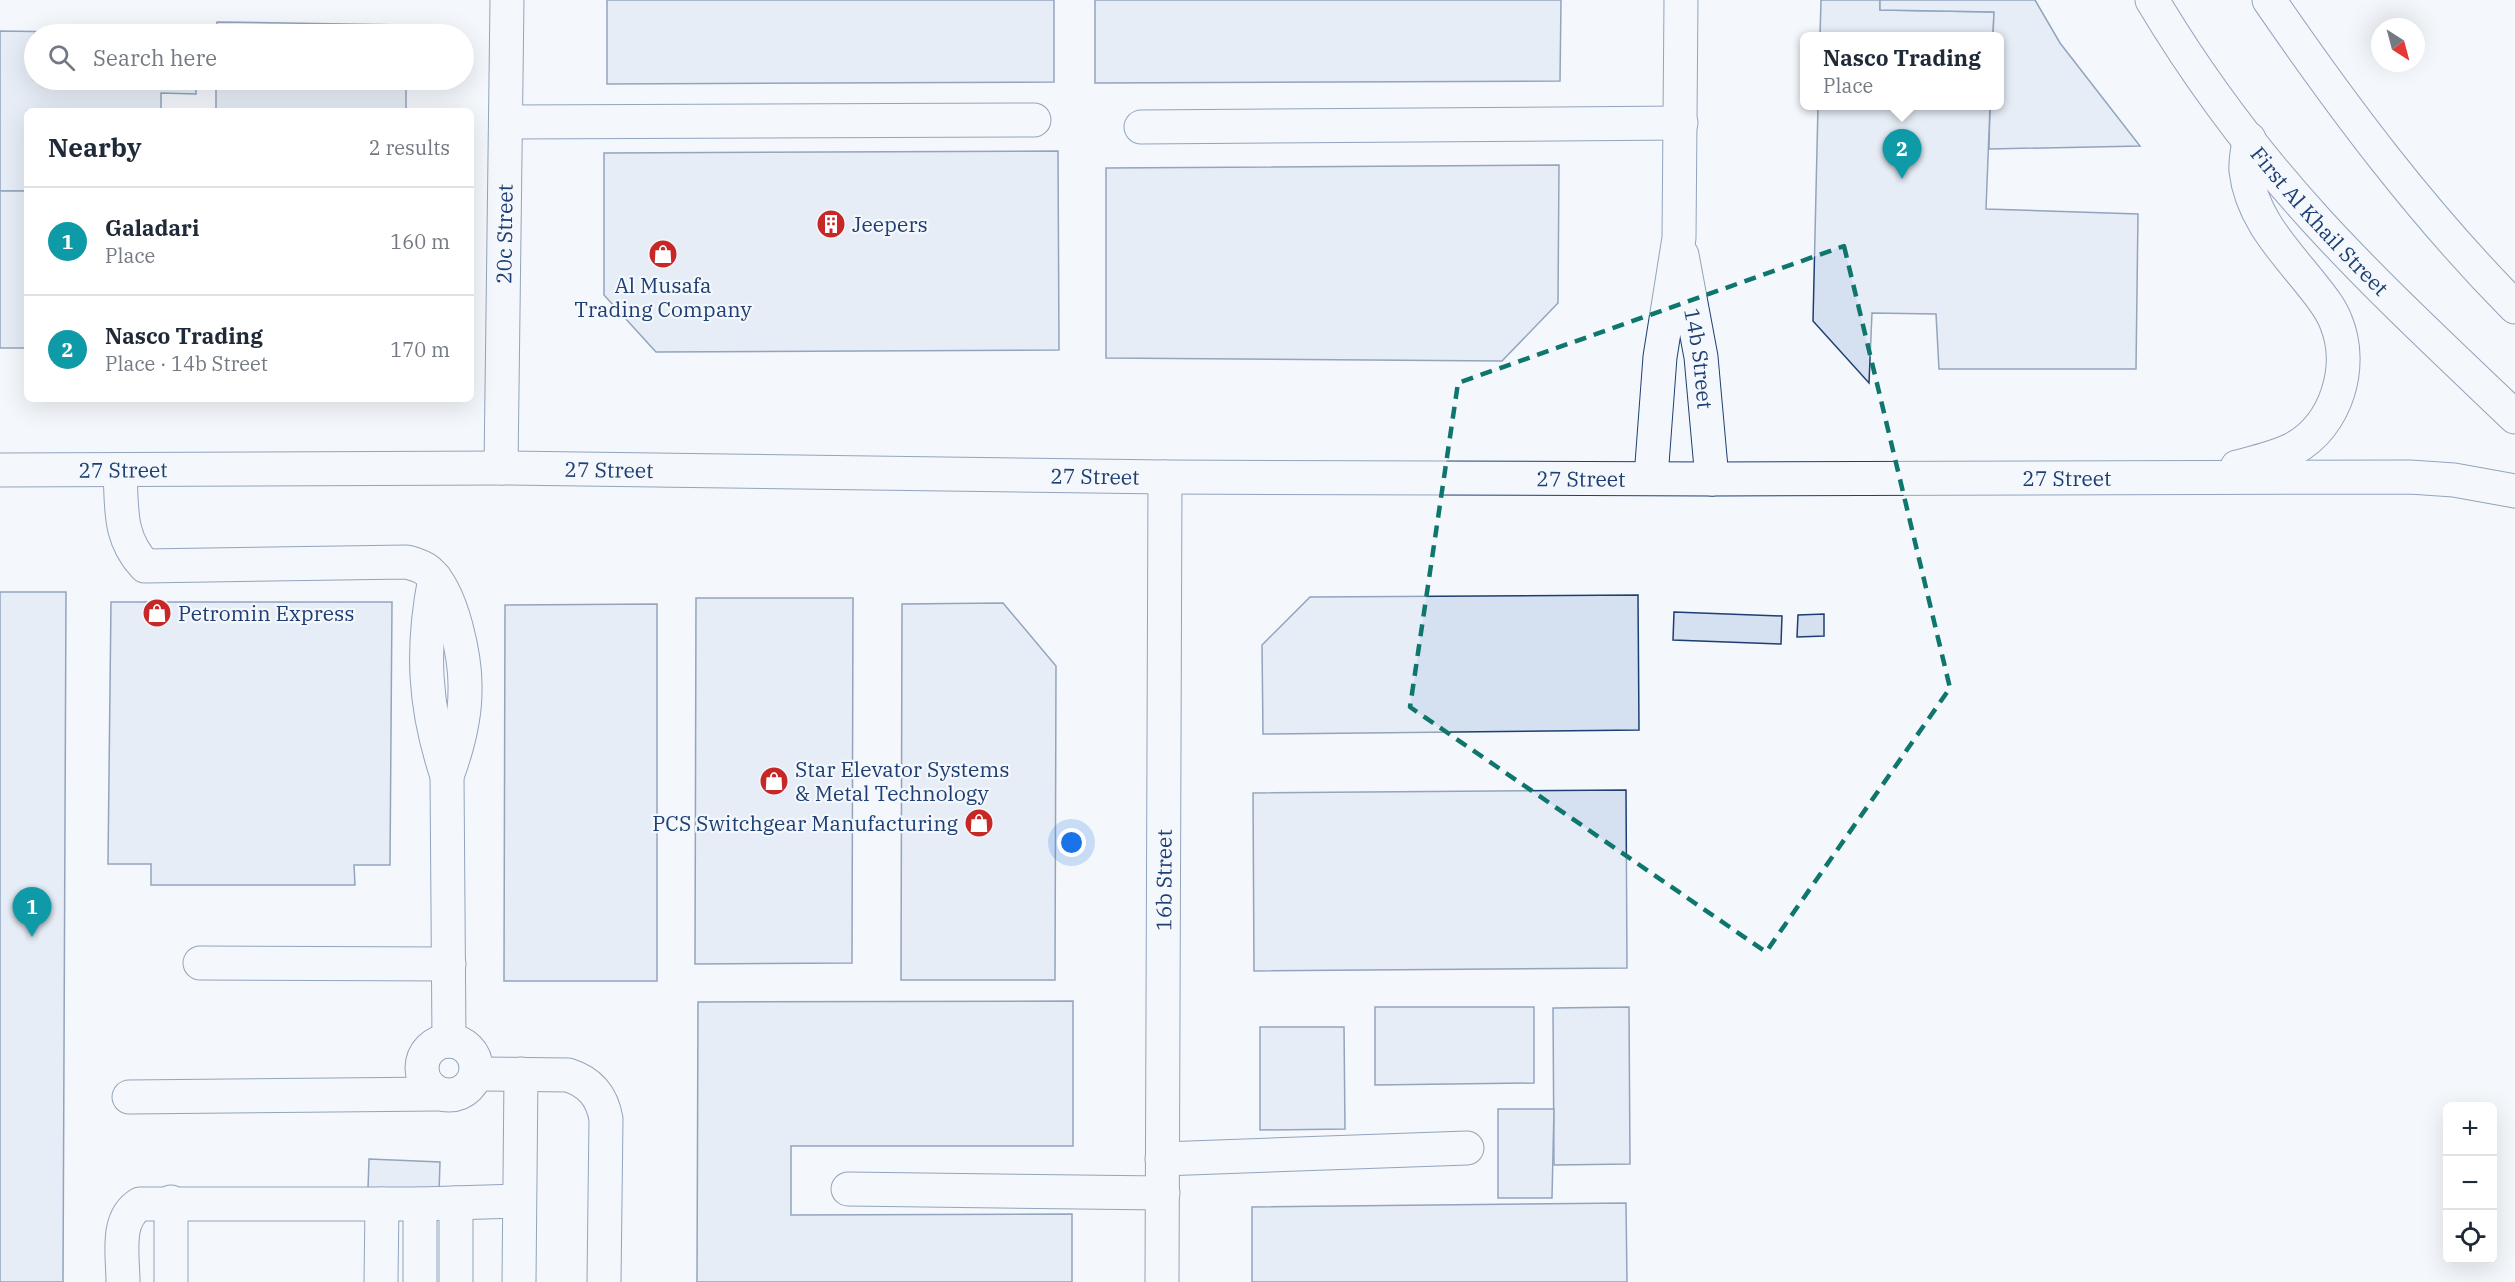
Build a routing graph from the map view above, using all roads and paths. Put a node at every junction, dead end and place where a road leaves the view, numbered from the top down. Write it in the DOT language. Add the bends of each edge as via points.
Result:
graph roads {
  1 [pos="507,0"];
  2 [pos="1681,0"];
  3 [pos="2152,0"];
  4 [pos="2269,0"];
  5 [pos="1034,120"];
  6 [pos="506,122"];
  7 [pos="1681,123"];
  8 [pos="1141,127"];
  9 [pos="2248,139"];
  10 [pos="1679,238"];
  11 [pos="2515,307"];
  12 [pos="2515,417"];
  13 [pos="501,468"];
  14 [pos="0,470"];
  15 [pos="120,471"];
  16 [pos="1165,477"];
  17 [pos="1652,477"];
  18 [pos="1712,479"];
  19 [pos="2189,479"];
  20 [pos="2515,491"];
  21 [pos="200,963"];
  22 [pos="449,964"];
  23 [pos="449,1041"];
  24 [pos="476,1074"];
  25 [pos="521,1074"];
  26 [pos="438,1094"];
  27 [pos="129,1097"];
  28 [pos="1467,1148"];
  29 [pos="1162,1159"];
  30 [pos="848,1189"];
  31 [pos="1163,1193"];
  32 [pos="519,1201"];
  33 [pos="171,1202"];
  34 [pos="456,1203"];
  35 [pos="382,1204"];
  36 [pos="420,1204"];
  37 [pos="123,1282"];
  38 [pos="171,1282"];
  39 [pos="381,1282"];
  40 [pos="420,1282"];
  41 [pos="456,1282"];
  42 [pos="519,1282"];
  43 [pos="604,1282"];
  44 [pos="1162,1282"];
  1 -- 6 [label="street, 20c Street"];
  2 -- 7 [label="street, 14b Street"];
  3 -- 9 [label="street, First Al Khail Street"];
  4 -- 11 [label="street" via="2334,94 2406,187"];
  5 -- 6 [label="street"];
  6 -- 13 [label="street, 20c Street"];
  7 -- 8 [label="street"];
  7 -- 10 [label="street, 14b Street"];
  9 -- 12 [label="street, First Al Khail Street" via="2313,217 2383,291"];
  9 -- 19 [label="street, 27 Street" via="2246,169 2251,196 2262,221 2336,320 2343,343 2339,391 2314,432 2295,447 2274,458"];
  10 -- 17 [label="street, 14b Street" via="1660,357"];
  10 -- 18 [label="street, 14b Street" via="1701,357"];
  13 -- 15 [label="street, 27 Street"];
  13 -- 16 [label="street, 27 Street"];
  14 -- 15 [label="street, 27 Street"];
  15 -- 22 [label="street" via="124,531 133,552 145,566 407,562 435,578 458,632 464,661 463,720 447,776"];
  16 -- 17 [label="street, 27 Street"];
  16 -- 29 [label="street, 16b Street"];
  17 -- 18 [label="street, 27 Street"];
  18 -- 19 [label="street, 27 Street"];
  19 -- 20 [label="street, 27 Street" via="2410,477"];
  21 -- 22 [label="street"];
  22 -- 23 [label="street"];
  23 -- 24 [label="street" via="470,1051 476,1062"];
  23 -- 26 [label="street" via="436,1044 422,1063 422,1075"];
  24 -- 25 [label="street"];
  24 -- 26 [label="street" via="462,1093"];
  25 -- 32 [label="street"];
  25 -- 43 [label="street" via="580,1079 604,1106"];
  26 -- 27 [label="street"];
  28 -- 29 [label="street"];
  29 -- 31 [label="street, 16b Street"];
  30 -- 31 [label="street"];
  31 -- 44 [label="street, 16b Street"];
  32 -- 34 [label="street"];
  32 -- 42 [label="street"];
  33 -- 35 [label="street"];
  33 -- 37 [label="street" via="140,1204 128,1215"];
  33 -- 38 [label="street"];
  34 -- 36 [label="street"];
  34 -- 41 [label="street"];
  35 -- 36 [label="street"];
  35 -- 39 [label="street"];
  36 -- 40 [label="street"];
}
